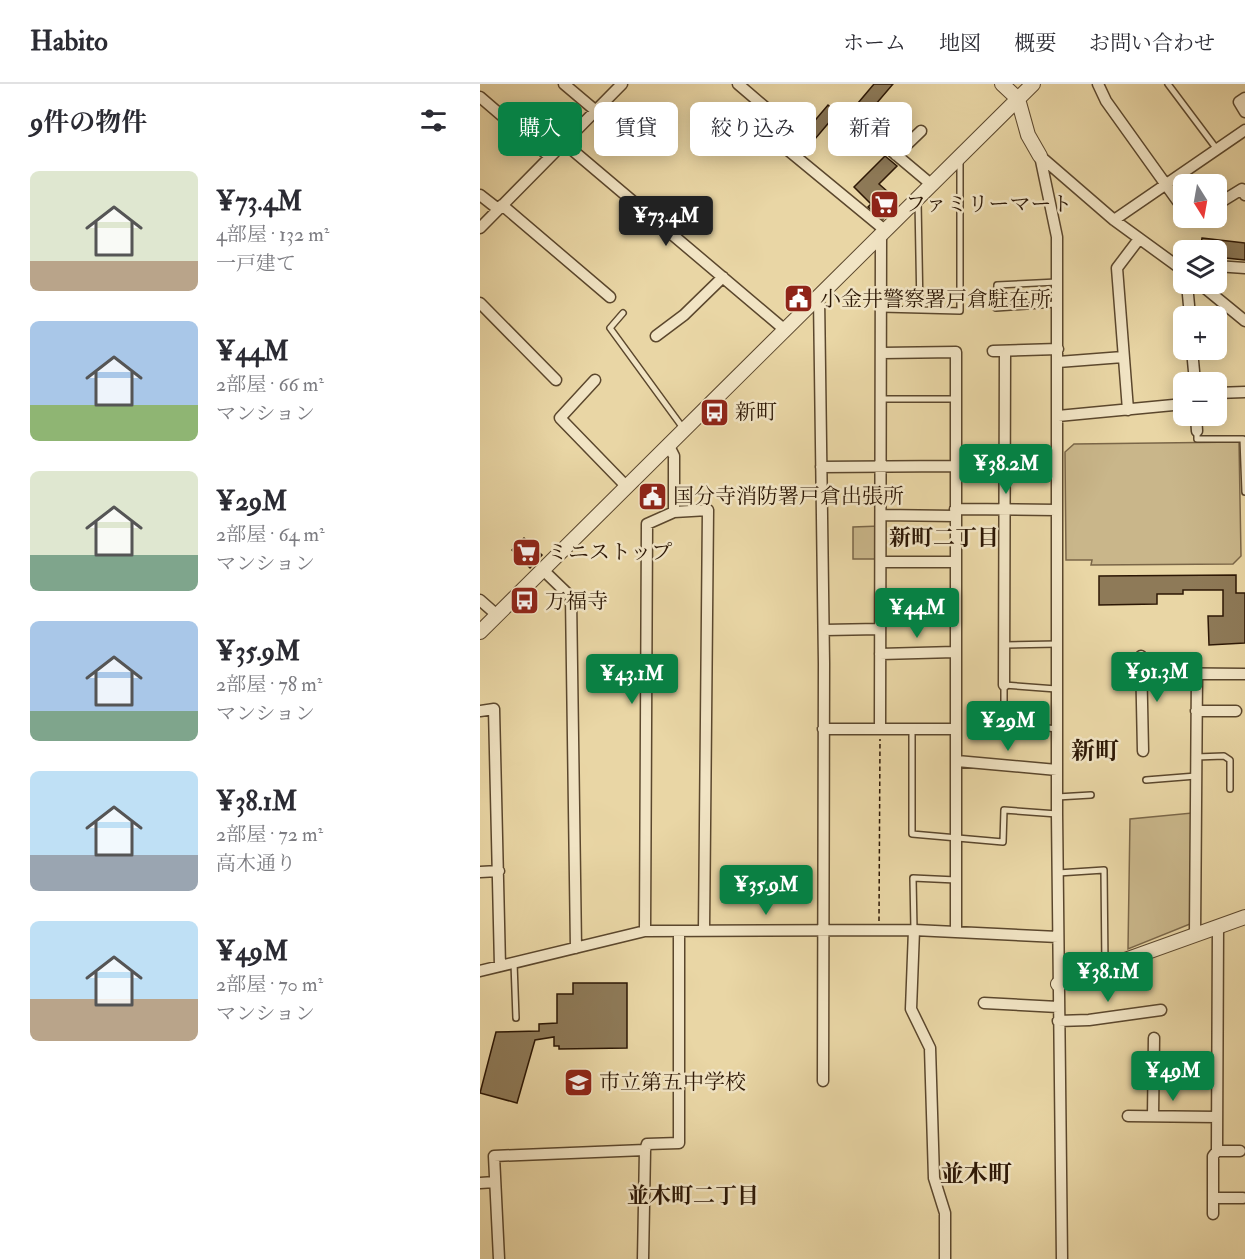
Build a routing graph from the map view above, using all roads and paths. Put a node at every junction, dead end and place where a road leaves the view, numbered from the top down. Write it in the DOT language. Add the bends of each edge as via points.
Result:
graph roads {
  1 [pos="564,84"];
  2 [pos="622,84"];
  3 [pos="738,84"];
  4 [pos="1002,84"];
  5 [pos="1033,84"];
  6 [pos="1098,84"];
  7 [pos="1168,84"];
  8 [pos="480,97"];
  9 [pos="1245,98"];
  10 [pos="1018,99"];
  11 [pos="605,102"];
  12 [pos="594,109"];
  13 [pos="1245,112"];
  14 [pos="594,113"];
  15 [pos="582,125"];
  16 [pos="1245,130"];
  17 [pos="921,131"];
  18 [pos="912,140"];
  19 [pos="1216,148"];
  20 [pos="579,156"];
  21 [pos="897,156"];
  22 [pos="1040,156"];
  23 [pos="550,157"];
  24 [pos="960,158"];
  25 [pos="1166,182"];
  26 [pos="932,185"];
  27 [pos="1173,193"];
  28 [pos="480,195"];
  29 [pos="1245,195"];
  30 [pos="1227,198"];
  31 [pos="918,200"];
  32 [pos="500,207"];
  33 [pos="1114,220"];
  34 [pos="480,228"];
  35 [pos="884,233"];
  36 [pos="1139,239"];
  37 [pos="1173,263"];
  38 [pos="1227,267"];
  39 [pos="1245,268"];
  40 [pos="723,277"];
  41 [pos="1058,282"];
  42 [pos="1212,294"];
  43 [pos="610,297"];
  44 [pos="819,297"];
  45 [pos="480,303"];
  46 [pos="1058,304"];
  47 [pos="882,309"];
  48 [pos="920,310"];
  49 [pos="623,313"];
  50 [pos="1245,321"];
  51 [pos="785,330"];
  52 [pos="656,336"];
  53 [pos="1058,349"];
  54 [pos="993,351"];
  55 [pos="1005,351"];
  56 [pos="882,353"];
  57 [pos="1123,357"];
  58 [pos="1058,362"];
  59 [pos="556,380"];
  60 [pos="595,380"];
  61 [pos="1245,392"];
  62 [pos="1227,393"];
  63 [pos="882,399"];
  64 [pos="956,399"];
  65 [pos="1173,405"];
  66 [pos="1128,410"];
  67 [pos="1058,416"];
  68 [pos="1197,426"];
  69 [pos="684,429"];
  70 [pos="1197,431"];
  71 [pos="668,444"];
  72 [pos="821,466"];
  73 [pos="882,466"];
  74 [pos="956,466"];
  75 [pos="626,486"];
  76 [pos="1245,492"];
  77 [pos="1006,510"];
  78 [pos="1058,510"];
  79 [pos="674,512"];
  80 [pos="955,512"];
  81 [pos="882,516"];
  82 [pos="882,562"];
  83 [pos="955,562"];
  84 [pos="543,569"];
  85 [pos="480,600"];
  86 [pos="880,607"];
  87 [pos="954,607"];
  88 [pos="497,615"];
  89 [pos="880,629"];
  90 [pos="824,630"];
  91 [pos="480,632"];
  92 [pos="1058,644"];
  93 [pos="1005,645"];
  94 [pos="955,652"];
  95 [pos="880,654"];
  96 [pos="1141,656"];
  97 [pos="1142,673"];
  98 [pos="1197,673"];
  99 [pos="1245,674"];
  100 [pos="1004,685"];
  101 [pos="1057,689"];
  102 [pos="480,711"];
  103 [pos="1196,711"];
  104 [pos="1236,711"];
  105 [pos="823,729"];
  106 [pos="880,729"];
  107 [pos="912,729"];
  108 [pos="956,729"];
  109 [pos="1058,729"];
  110 [pos="1143,751"];
  111 [pos="1196,757"];
  112 [pos="957,761"];
  113 [pos="1057,770"];
  114 [pos="1196,776"];
  115 [pos="1146,780"];
  116 [pos="1230,781"];
  117 [pos="1238,781"];
  118 [pos="1230,789"];
  119 [pos="1091,795"];
  120 [pos="1057,797"];
  121 [pos="1057,813"];
  122 [pos="957,838"];
  123 [pos="499,871"];
  124 [pos="480,872"];
  125 [pos="1058,873"];
  126 [pos="957,880"];
  127 [pos="1245,917"];
  128 [pos="1218,926"];
  129 [pos="704,930"];
  130 [pos="825,930"];
  131 [pos="879,930"];
  132 [pos="914,930"];
  133 [pos="645,931"];
  134 [pos="679,931"];
  135 [pos="956,932"];
  136 [pos="1195,935"];
  137 [pos="1058,937"];
  138 [pos="576,948"];
  139 [pos="514,963"];
  140 [pos="501,966"];
  141 [pos="1105,968"];
  142 [pos="480,971"];
  143 [pos="1058,984"];
  144 [pos="984,1003"];
  145 [pos="1058,1007"];
  146 [pos="1161,1010"];
  147 [pos="516,1018"];
  148 [pos="1058,1022"];
  149 [pos="1154,1038"];
  150 [pos="823,1081"];
  151 [pos="1128,1116"];
  152 [pos="1153,1116"];
  153 [pos="1217,1117"];
  154 [pos="645,1150"];
  155 [pos="1217,1151"];
  156 [pos="1240,1151"];
  157 [pos="495,1182"];
  158 [pos="480,1183"];
  159 [pos="1213,1198"];
  160 [pos="1243,1198"];
  161 [pos="1213,1214"];
  162 [pos="499,1259"];
  163 [pos="643,1259"];
  164 [pos="945,1259"];
  165 [pos="1062,1259"];
  1 -- 12 [label="street"];
  2 -- 11 [label="street"];
  3 -- 35 [label="street" via="786,125 789,151"];
  4 -- 10 [label="street"];
  5 -- 10 [label="street"];
  6 -- 25 [label="street" via="1106,101"];
  7 -- 19 [label="lane"];
  8 -- 23 [label="street"];
  9 -- 13 [label="street" via="1239,102"];
  10 -- 22 [label="street" via="1028,135"];
  10 -- 24 [label="street"];
  14 -- 15 [label="street"];
  16 -- 19 [label="street"];
  17 -- 18 [label="street"];
  19 -- 25 [label="street"];
  20 -- 40 [label="street"];
  21 -- 26 [label="street"];
  22 -- 33 [label="street"];
  22 -- 41 [label="street" via="1056,230"];
  23 -- 32 [label="street"];
  24 -- 26 [label="street"];
  24 -- 48 [label="lane" via="960,311"];
  25 -- 27 [label="street"];
  25 -- 33 [label="street"];
  26 -- 31 [label="street"];
  28 -- 32 [label="street"];
  29 -- 30 [label="street" via="1242,189"];
  31 -- 35 [label="street"];
  31 -- 48 [label="lane"];
  32 -- 34 [label="street"];
  32 -- 43 [label="street"];
  33 -- 36 [label="street"];
  35 -- 44 [label="street"];
  35 -- 47 [label="street"];
  36 -- 37 [label="street"];
  36 -- 57 [label="street" via="1117,268"];
  38 -- 39 [label="street"];
  40 -- 51 [label="street"];
  40 -- 52 [label="street"];
  41 -- 46 [label="street"];
  41 -- 46 [label="lane" via="997,285 996,308"];
  42 -- 50 [label="street"];
  44 -- 51 [label="street"];
  44 -- 72 [label="street"];
  45 -- 59 [label="street"];
  46 -- 53 [label="street"];
  47 -- 48 [label="lane"];
  47 -- 56 [label="street"];
  49 -- 69 [label="lane" via="610,328"];
  51 -- 69 [label="street"];
  53 -- 55 [label="street"];
  53 -- 58 [label="street"];
  54 -- 55 [label="street"];
  55 -- 77 [label="street"];
  56 -- 63 [label="street"];
  56 -- 64 [label="street" via="956,352"];
  57 -- 58 [label="street"];
  57 -- 66 [label="street"];
  58 -- 67 [label="street"];
  60 -- 75 [label="street" via="560,418"];
  61 -- 62 [label="street"];
  63 -- 64 [label="lane"];
  63 -- 73 [label="street"];
  64 -- 74 [label="street"];
  65 -- 66 [label="street"];
  66 -- 67 [label="street"];
  67 -- 78 [label="street"];
  68 -- 70 [label="street"];
  69 -- 71 [label="street"];
  70 -- 76 [label="lane" via="1197,439 1243,439"];
  71 -- 75 [label="street"];
  71 -- 79 [label="street" via="674,456"];
  72 -- 73 [label="street"];
  72 -- 90 [label="street"];
  73 -- 74 [label="street"];
  73 -- 81 [label="street"];
  74 -- 80 [label="street"];
  75 -- 84 [label="street"];
  77 -- 78 [label="street"];
  77 -- 80 [label="street"];
  77 -- 93 [label="street"];
  78 -- 92 [label="street"];
  79 -- 129 [label="street" via="708,510"];
  79 -- 133 [label="street" via="646,524"];
  80 -- 81 [label="street"];
  80 -- 83 [label="street"];
  81 -- 82 [label="street"];
  82 -- 83 [label="street"];
  82 -- 86 [label="street"];
  83 -- 87 [label="street"];
  84 -- 88 [label="street"];
  84 -- 138 [label="street" via="571,597"];
  85 -- 88 [label="street"];
  86 -- 87 [label="street"];
  86 -- 89 [label="street"];
  87 -- 94 [label="street"];
  88 -- 91 [label="street"];
  89 -- 90 [label="street"];
  89 -- 95 [label="street"];
  90 -- 105 [label="street"];
  92 -- 93 [label="lane"];
  92 -- 101 [label="street"];
  93 -- 100 [label="street"];
  94 -- 95 [label="street"];
  94 -- 108 [label="street"];
  95 -- 106 [label="street"];
  96 -- 97 [label="street"];
  97 -- 98 [label="street"];
  97 -- 110 [label="street"];
  98 -- 99 [label="street"];
  98 -- 103 [label="street"];
  100 -- 101 [label="lane"];
  100 -- 109 [label="lane" via="1004,724"];
  101 -- 109 [label="street"];
  102 -- 123 [label="street" via="494,709"];
  103 -- 104 [label="street"];
  103 -- 111 [label="street"];
  105 -- 106 [label="street"];
  105 -- 130 [label="street"];
  106 -- 107 [label="street"];
  106 -- 131 [label="path"];
  107 -- 108 [label="street"];
  107 -- 122 [label="lane" via="912,834"];
  108 -- 112 [label="street"];
  109 -- 113 [label="street"];
  111 -- 114 [label="street"];
  111 -- 116 [label="lane" via="1224,756 1230,760"];
  112 -- 113 [label="street"];
  112 -- 122 [label="street"];
  113 -- 120 [label="street"];
  114 -- 115 [label="lane"];
  114 -- 136 [label="street"];
  116 -- 117 [label="lane"];
  116 -- 118 [label="lane"];
  119 -- 120 [label="lane"];
  120 -- 121 [label="street"];
  121 -- 122 [label="lane" via="1004,810 1003,842"];
  121 -- 125 [label="street"];
  122 -- 126 [label="street"];
  123 -- 124 [label="street"];
  123 -- 140 [label="street"];
  125 -- 137 [label="street"];
  125 -- 141 [label="lane" via="1104,870"];
  126 -- 132 [label="lane" via="913,878"];
  126 -- 135 [label="street"];
  127 -- 128 [label="street"];
  128 -- 136 [label="street"];
  128 -- 153 [label="street"];
  129 -- 130 [label="street"];
  129 -- 134 [label="street"];
  130 -- 131 [label="street"];
  130 -- 150 [label="street"];
  131 -- 132 [label="street"];
  132 -- 135 [label="street"];
  132 -- 164 [label="street" via="911,1009 930,1048 934,1178 945,1213"];
  133 -- 134 [label="street"];
  133 -- 138 [label="street"];
  134 -- 154 [label="street" via="679,1143 647,1144"];
  135 -- 137 [label="street"];
  136 -- 141 [label="street"];
  137 -- 143 [label="street"];
  138 -- 139 [label="street"];
  139 -- 140 [label="street"];
  139 -- 147 [label="lane"];
  140 -- 142 [label="street"];
  141 -- 143 [label="street"];
  143 -- 145 [label="street"];
  144 -- 145 [label="street"];
  145 -- 148 [label="street"];
  146 -- 148 [label="street"];
  148 -- 165 [label="street"];
  149 -- 152 [label="street"];
  151 -- 152 [label="street"];
  152 -- 153 [label="street"];
  153 -- 155 [label="street"];
  154 -- 157 [label="street" via="494,1156"];
  154 -- 163 [label="street"];
  155 -- 156 [label="street"];
  155 -- 159 [label="street" via="1213,1156"];
  157 -- 158 [label="street"];
  157 -- 162 [label="street"];
  159 -- 160 [label="street"];
  159 -- 161 [label="street"];
}
